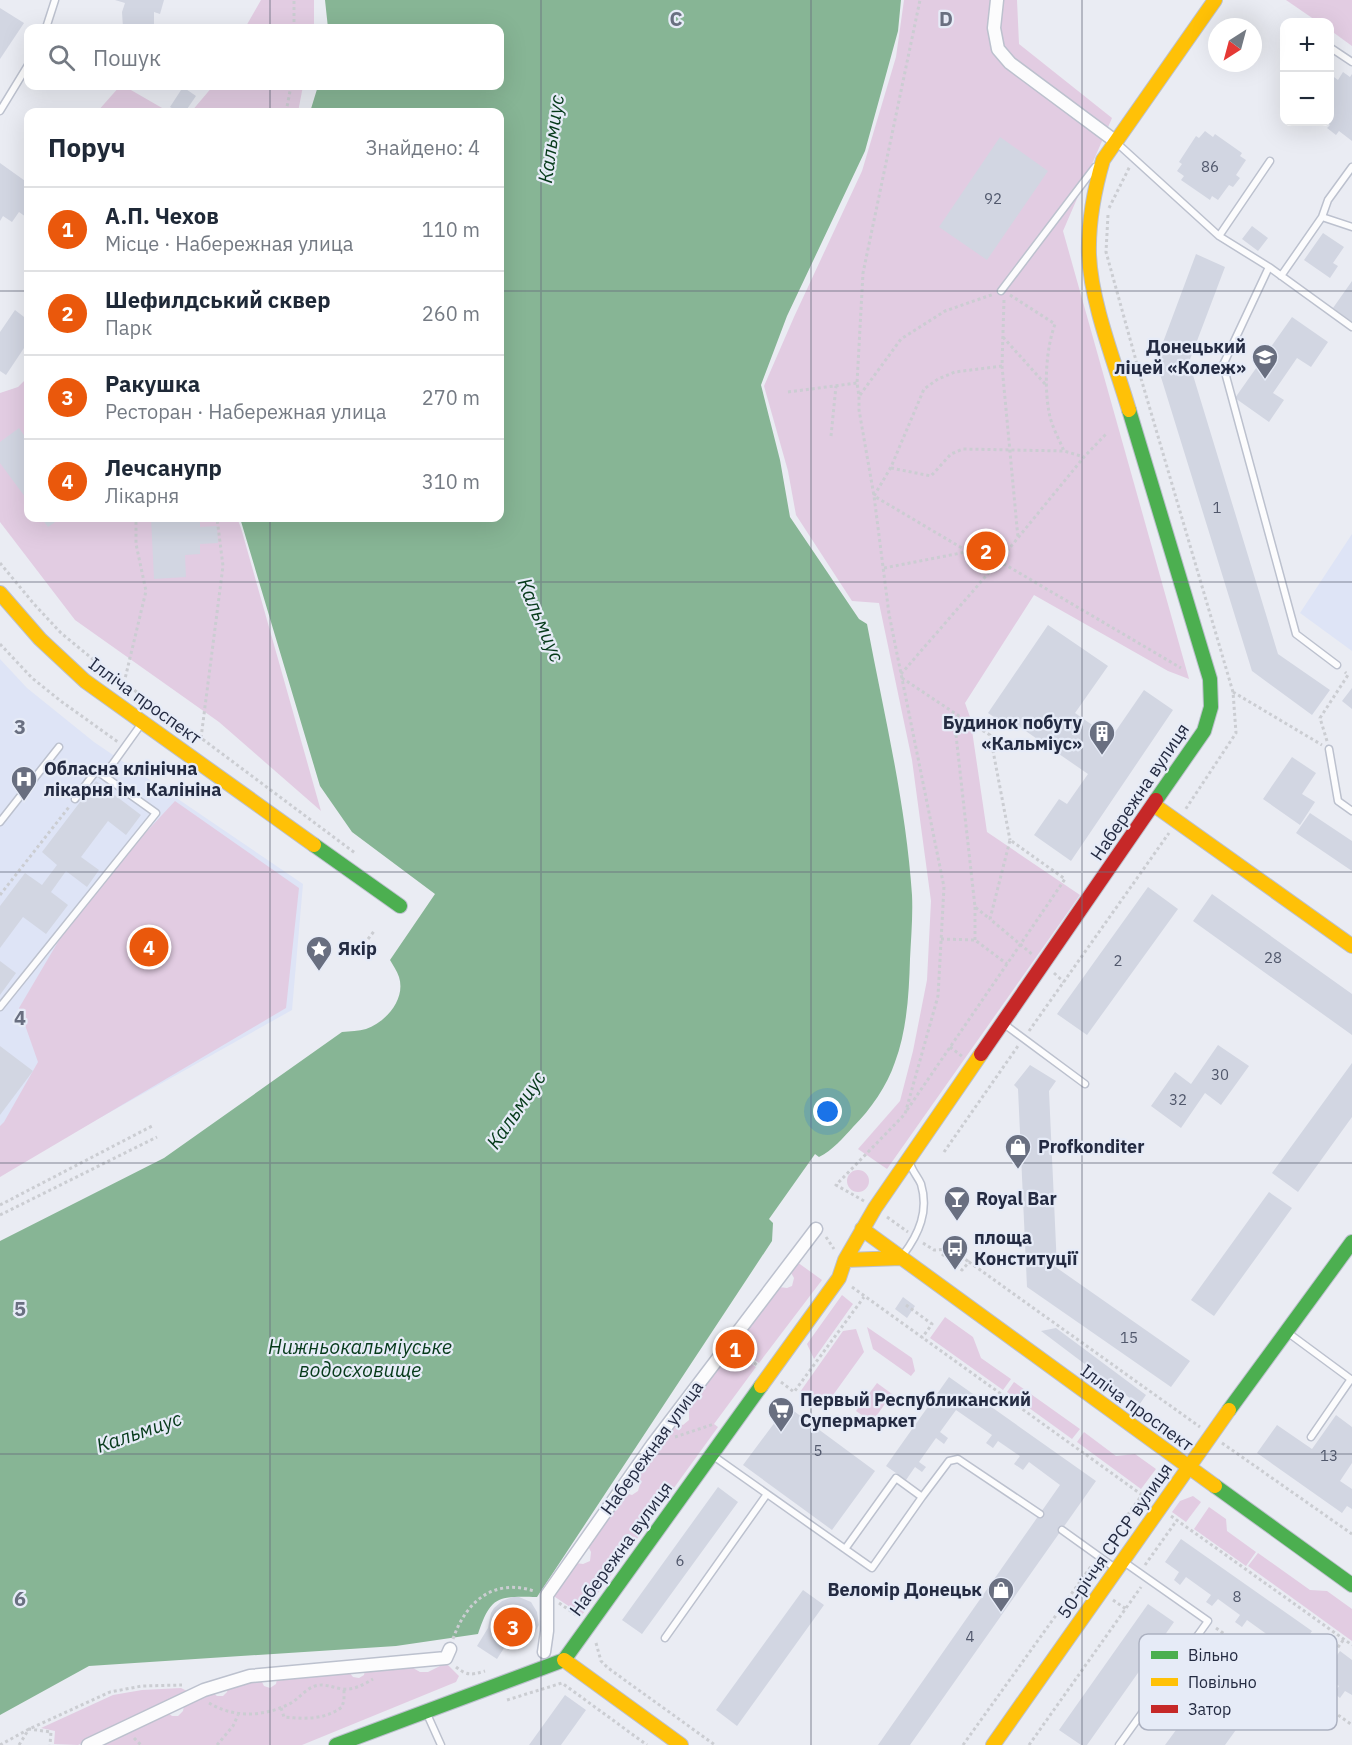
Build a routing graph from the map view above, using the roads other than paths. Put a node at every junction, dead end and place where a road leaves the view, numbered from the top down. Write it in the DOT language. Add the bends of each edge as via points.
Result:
graph roads {
  1 [pos="56,0"];
  2 [pos="997,0"];
  3 [pos="1215,0"];
  4 [pos="47,24"];
  5 [pos="1334,50"];
  6 [pos="1352,62"];
  7 [pos="24,72"];
  8 [pos="0,111"];
  9 [pos="1115,141"];
  10 [pos="1270,161"];
  11 [pos="1352,167"];
  12 [pos="1322,217"];
  13 [pos="1352,226"];
  14 [pos="1219,236"];
  15 [pos="1269,267"];
  16 [pos="1281,276"];
  17 [pos="1001,291"];
  18 [pos="1352,327"];
  19 [pos="0,593"];
  20 [pos="1337,665"];
  21 [pos="142,722"];
  22 [pos="59,747"];
  23 [pos="1329,749"];
  24 [pos="104,776"];
  25 [pos="75,799"];
  26 [pos="1154,805"];
  27 [pos="1352,811"];
  28 [pos="0,822"];
  29 [pos="400,906"];
  30 [pos="1352,946"];
  31 [pos="0,1007"];
  32 [pos="1004,1024"];
  33 [pos="1084,1084"];
  34 [pos="910,1158"];
  35 [pos="816,1229"];
  36 [pos="862,1229"];
  37 [pos="1352,1242"];
  38 [pos="840,1258"];
  39 [pos="901,1258"];
  40 [pos="1287,1332"];
  41 [pos="1352,1379"];
  42 [pos="1311,1437"];
  43 [pos="711,1455"];
  44 [pos="1188,1467"];
  45 [pos="767,1494"];
  46 [pos="922,1497"];
  47 [pos="1040,1514"];
  48 [pos="1062,1530"];
  49 [pos="845,1549"];
  50 [pos="1121,1566"];
  51 [pos="1352,1585"];
  52 [pos="1199,1634"];
  53 [pos="665,1638"];
  54 [pos="544,1652"];
  55 [pos="448,1653"];
  56 [pos="564,1659"];
  57 [pos="425,1711"];
  58 [pos="1139,1717"];
  59 [pos="88,1745"];
  60 [pos="336,1745"];
  61 [pos="441,1745"];
  62 [pos="681,1745"];
  63 [pos="993,1745"];
  64 [pos="1119,1745"];
  1 -- 4 [label="lane"];
  2 -- 9 [label="street" via="994,28 998,49 1010,63"];
  3 -- 9 [label="street, Набережна вулиця"];
  5 -- 6 [label="lane"];
  7 -- 8 [label="lane"];
  9 -- 14 [label="lane"];
  9 -- 17 [label="lane"];
  9 -- 26 [label="street, Набережна вулиця" via="1103,160 1096,184 1089,267 1210,679 1211,707 1204,730"];
  10 -- 14 [label="lane"];
  11 -- 12 [label="lane" via="1328,200"];
  12 -- 13 [label="lane"];
  12 -- 16 [label="lane"];
  14 -- 15 [label="lane"];
  15 -- 16 [label="lane"];
  15 -- 20 [label="lane" via="1223,365 1296,634"];
  16 -- 18 [label="lane"];
  19 -- 21 [label="street, Ілліча проспект" via="51,651"];
  21 -- 24 [label="lane"];
  21 -- 29 [label="street, Ілліча проспект"];
  22 -- 28 [label="lane"];
  23 -- 27 [label="lane" via="1338,801"];
  24 -- 25 [label="lane" via="96,771"];
  24 -- 31 [label="lane" via="156,813"];
  26 -- 30 [label="street"];
  26 -- 32 [label="street, Набережна вулиця"];
  32 -- 33 [label="lane"];
  32 -- 34 [label="street, Набережна вулиця"];
  34 -- 36 [label="street, Набережна вулиця"];
  34 -- 39 [label="lane" via="910,1166 922,1187 924,1204 916,1238"];
  35 -- 54 [label="street, Набережная улица" via="544,1594"];
  36 -- 38 [label="street"];
  36 -- 39 [label="street, Ілліча проспект"];
  37 -- 40 [label="street, 50-річчя СРСР вулиця"];
  38 -- 39 [label="street"];
  38 -- 43 [label="street, Набережна вулиця" via="839,1278"];
  39 -- 44 [label="street, Ілліча проспект"];
  40 -- 41 [label="lane"];
  40 -- 44 [label="street, 50-річчя СРСР вулиця"];
  41 -- 42 [label="lane"];
  43 -- 45 [label="lane"];
  43 -- 56 [label="street, Набережна вулиця" via="582,1624"];
  44 -- 50 [label="street, 50-річчя СРСР вулиця"];
  44 -- 51 [label="street, Ілліча проспект"];
  45 -- 49 [label="lane"];
  45 -- 53 [label="lane"];
  46 -- 47 [label="lane" via="949,1461 958,1459"];
  46 -- 49 [label="lane" via="896,1478"];
  46 -- 49 [label="lane" via="872,1568"];
  48 -- 50 [label="lane" via="1098,1556"];
  50 -- 52 [label="lane" via="1139,1572 1208,1622"];
  50 -- 63 [label="street, 50-річчя СРСР вулиця"];
  55 -- 59 [label="street" via="388,1663 250,1676 201,1691"];
  56 -- 57 [label="street"];
  56 -- 62 [label="street"];
  57 -- 60 [label="street"];
  57 -- 61 [label="lane"];
  58 -- 64 [label="lane"];
}
